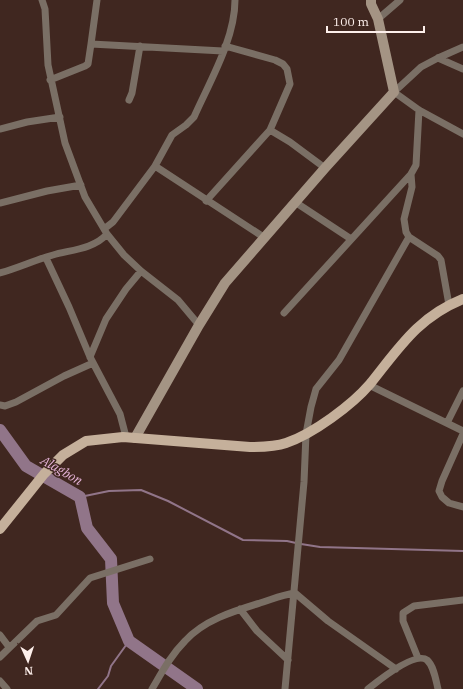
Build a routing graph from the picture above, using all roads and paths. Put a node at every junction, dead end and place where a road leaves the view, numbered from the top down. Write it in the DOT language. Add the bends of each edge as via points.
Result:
graph roads {
  1 [pos="42,0"];
  2 [pos="97,0"];
  3 [pos="236,0"];
  4 [pos="400,0"];
  5 [pos="369,1"];
  6 [pos="378,19"];
  7 [pos="91,44"];
  8 [pos="140,46"];
  9 [pos="463,47"];
  10 [pos="224,48"];
  11 [pos="438,58"];
  12 [pos="463,68"];
  13 [pos="50,80"];
  14 [pos="394,92"];
  15 [pos="129,100"];
  16 [pos="419,110"];
  17 [pos="60,117"];
  18 [pos="0,129"];
  19 [pos="270,130"];
  20 [pos="463,134"];
  21 [pos="155,166"];
  22 [pos="325,168"];
  23 [pos="411,174"];
  24 [pos="81,185"];
  25 [pos="206,201"];
  26 [pos="295,202"];
  27 [pos="0,204"];
  28 [pos="105,232"];
  29 [pos="409,237"];
  30 [pos="265,238"];
  31 [pos="351,239"];
  32 [pos="46,258"];
  33 [pos="141,271"];
  34 [pos="0,273"];
  35 [pos="463,299"];
  36 [pos="449,305"];
  37 [pos="284,313"];
  38 [pos="199,325"];
  39 [pos="92,360"];
  40 [pos="369,385"];
  41 [pos="463,391"];
  42 [pos="0,405"];
  43 [pos="447,423"];
  44 [pos="463,432"];
  45 [pos="306,434"];
  46 [pos="131,437"];
  47 [pos="463,507"];
  48 [pos="0,529"];
  49 [pos="150,559"];
  50 [pos="295,593"];
  51 [pos="463,600"];
  52 [pos="240,609"];
  53 [pos="0,635"];
  54 [pos="9,647"];
  55 [pos="0,657"];
  56 [pos="418,658"];
  57 [pos="288,660"];
  58 [pos="396,669"];
  59 [pos="0,681"];
  60 [pos="7,689"];
  61 [pos="152,689"];
  62 [pos="285,689"];
  63 [pos="368,689"];
  64 [pos="438,689"];
  1 -- 13 [label="street" via="45,9"];
  2 -- 7 [label="street"];
  3 -- 10 [label="street" via="233,24"];
  4 -- 6 [label="street"];
  5 -- 6 [label="street"];
  6 -- 14 [label="street"];
  7 -- 8 [label="street"];
  7 -- 13 [label="street" via="88,64"];
  8 -- 10 [label="street"];
  8 -- 15 [label="street"];
  9 -- 11 [label="street"];
  10 -- 19 [label="street" via="275,60 287,69 290,84"];
  10 -- 21 [label="street" via="194,116 172,135"];
  11 -- 12 [label="street"];
  11 -- 14 [label="street" via="421,67"];
  13 -- 17 [label="street"];
  14 -- 16 [label="street"];
  14 -- 22 [label="street"];
  16 -- 20 [label="street"];
  16 -- 23 [label="street" via="416,165"];
  17 -- 18 [label="street"];
  17 -- 24 [label="street" via="65,143"];
  19 -- 22 [label="street"];
  19 -- 25 [label="street"];
  21 -- 25 [label="street"];
  21 -- 28 [label="street"];
  22 -- 26 [label="street"];
  23 -- 29 [label="street" via="412,187 404,219"];
  23 -- 31 [label="street"];
  24 -- 27 [label="street"];
  24 -- 28 [label="street"];
  25 -- 30 [label="street"];
  26 -- 30 [label="street"];
  26 -- 31 [label="street"];
  28 -- 32 [label="street" via="103,239 94,244"];
  28 -- 33 [label="street"];
  29 -- 36 [label="street" via="441,260"];
  29 -- 45 [label="street" via="339,360 316,389"];
  30 -- 38 [label="street" via="225,283"];
  31 -- 37 [label="street"];
  32 -- 34 [label="street"];
  32 -- 39 [label="street"];
  33 -- 38 [label="street" via="178,300"];
  33 -- 39 [label="street" via="126,288 106,319"];
  35 -- 36 [label="main road"];
  36 -- 40 [label="main road" via="413,331"];
  38 -- 46 [label="street"];
  39 -- 42 [label="street" via="16,402"];
  39 -- 46 [label="street"];
  40 -- 43 [label="street"];
  40 -- 45 [label="main road" via="349,404"];
  41 -- 43 [label="street"];
  43 -- 44 [label="street"];
  44 -- 47 [label="street" via="439,491 449,503"];
  45 -- 46 [label="main road" via="286,443 250,447"];
  45 -- 50 [label="street"];
  46 -- 48 [label="main road" via="86,441 63,455 44,474"];
  49 -- 54 [label="street" via="90,578 56,615 37,621"];
  50 -- 52 [label="street" via="279,595"];
  50 -- 57 [label="street"];
  50 -- 58 [label="street" via="328,621"];
  51 -- 56 [label="street" via="414,606 403,613 403,621"];
  52 -- 57 [label="street" via="257,631"];
  52 -- 61 [label="street" via="205,625 186,640 169,660"];
  53 -- 54 [label="street"];
  54 -- 55 [label="street"];
  56 -- 58 [label="street"];
  56 -- 64 [label="street" via="430,664"];
  57 -- 62 [label="street"];
  58 -- 63 [label="street"];
  59 -- 60 [label="street"];
}
